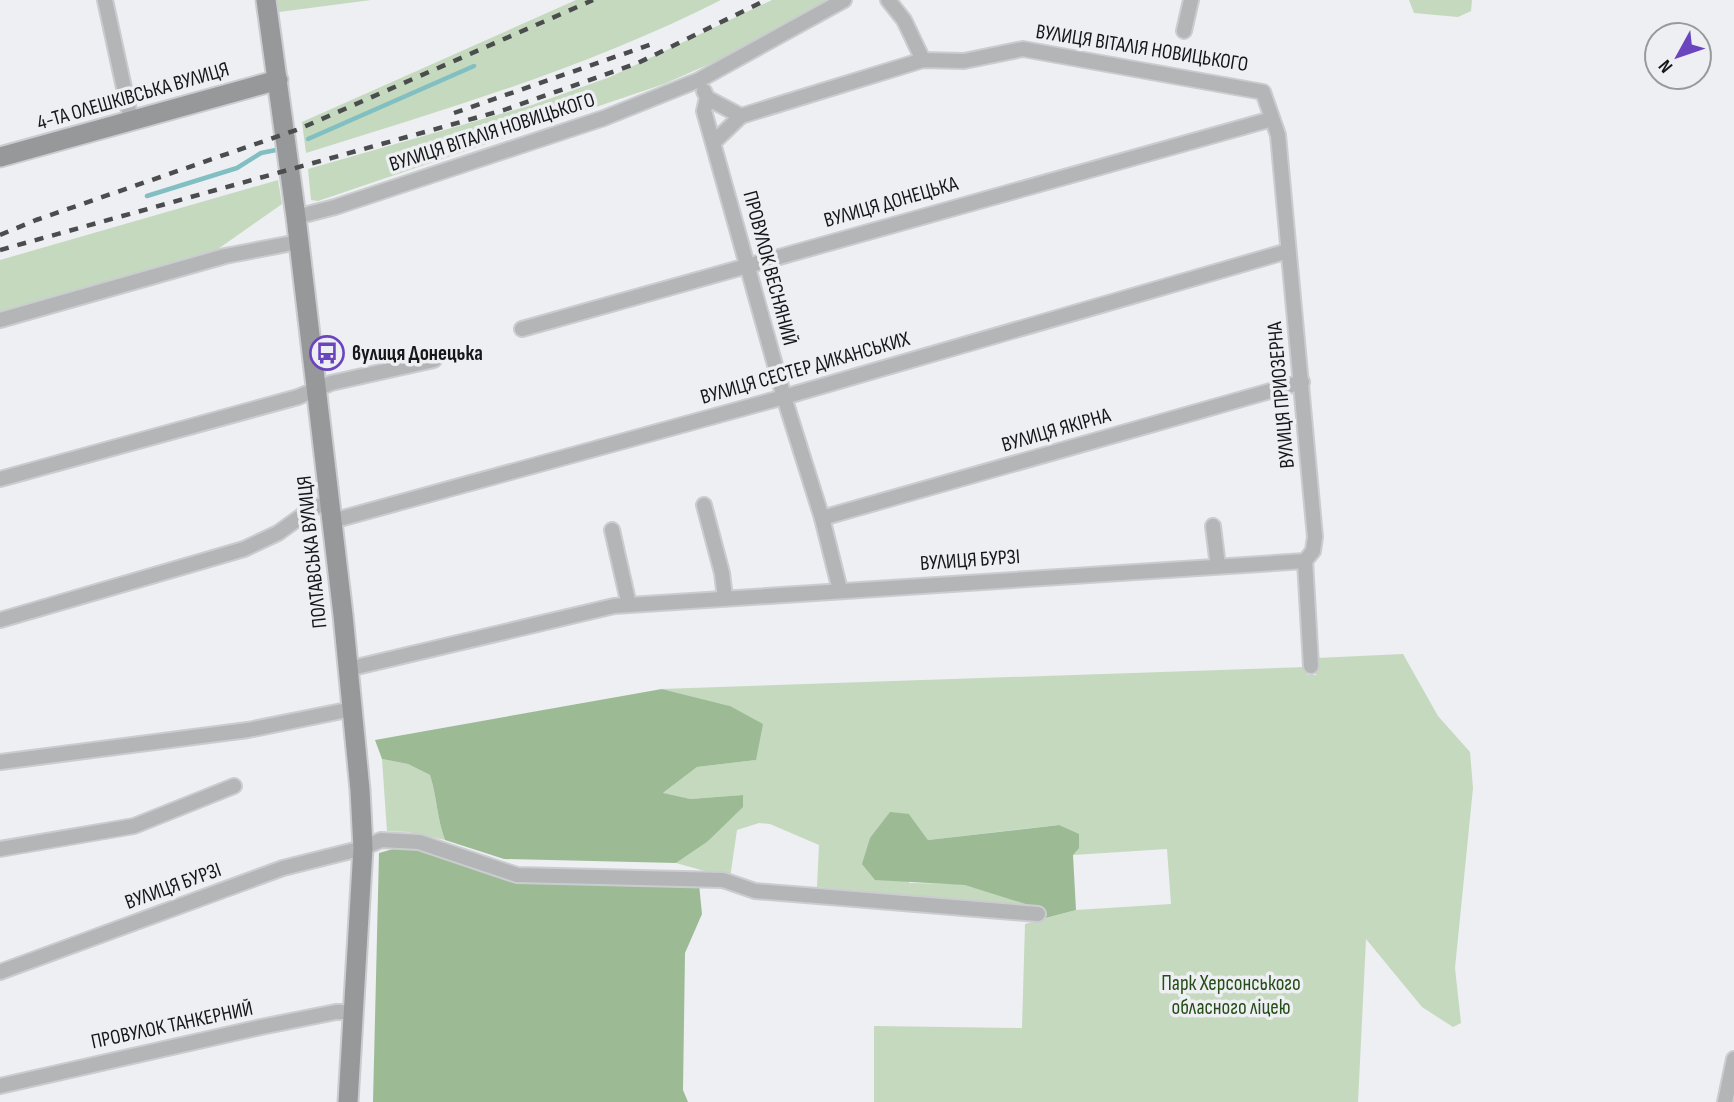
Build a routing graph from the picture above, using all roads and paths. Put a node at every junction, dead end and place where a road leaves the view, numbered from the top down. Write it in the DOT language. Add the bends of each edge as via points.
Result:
graph roads {
  1 [pos="105,0"];
  2 [pos="266,0"];
  3 [pos="844,0"];
  4 [pos="888,0"];
  5 [pos="1191,0"];
  6 [pos="1184,31"];
  7 [pos="923,60"];
  8 [pos="278,80"];
  9 [pos="699,80"];
  10 [pos="707,98"];
  11 [pos="741,116"];
  12 [pos="1272,119"];
  13 [pos="131,121"];
  14 [pos="714,142"];
  15 [pos="0,157"];
  16 [pos="296,217"];
  17 [pos="298,242"];
  18 [pos="1288,251"];
  19 [pos="746,265"];
  20 [pos="0,320"];
  21 [pos="522,329"];
  22 [pos="434,360"];
  23 [pos="1302,382"];
  24 [pos="316,389"];
  25 [pos="784,397"];
  26 [pos="0,479"];
  27 [pos="704,505"];
  28 [pos="331,512"];
  29 [pos="822,518"];
  30 [pos="1213,526"];
  31 [pos="612,530"];
  32 [pos="1305,561"];
  33 [pos="1218,566"];
  34 [pos="840,590"];
  35 [pos="725,598"];
  36 [pos="629,605"];
  37 [pos="0,620"];
  38 [pos="1311,666"];
  39 [pos="348,669"];
  40 [pos="352,709"];
  41 [pos="0,762"];
  42 [pos="234,786"];
  43 [pos="363,848"];
  44 [pos="0,849"];
  45 [pos="1038,914"];
  46 [pos="0,972"];
  47 [pos="353,1013"];
  48 [pos="1734,1059"];
  49 [pos="0,1086"];
  50 [pos="348,1102"];
  51 [pos="1725,1102"];
  1 -- 13 [label="street"];
  2 -- 8 [label="main road, ПОЛТАВСЬКА ВУЛИЦЯ"];
  3 -- 9 [label="street, ВУЛИЦЯ ВІТАЛІЯ НОВИЦЬКОГО"];
  4 -- 7 [label="street" via="904,20"];
  5 -- 6 [label="street"];
  7 -- 11 [label="street, ВУЛИЦЯ ВІТАЛІЯ НОВИЦЬКОГО"];
  7 -- 12 [label="street, ВУЛИЦЯ ВІТАЛІЯ НОВИЦЬКОГО" via="964,61 1023,49 1258,89 1266,96"];
  8 -- 13 [label="main road, 4-ТА ОЛЕШКІВСЬКА ВУЛИЦЯ"];
  8 -- 16 [label="main road, ПОЛТАВСЬКА ВУЛИЦЯ"];
  9 -- 10 [label="street, ПРОВУЛОК ВЕСНЯНИЙ"];
  9 -- 16 [label="street, ВУЛИЦЯ ВІТАЛІЯ НОВИЦЬКОГО" via="604,118"];
  10 -- 11 [label="street"];
  10 -- 14 [label="street, ПРОВУЛОК ВЕСНЯНИЙ" via="704,111"];
  11 -- 14 [label="street, ВУЛИЦЯ ВІТАЛІЯ НОВИЦЬКОГО"];
  12 -- 18 [label="street, ВУЛИЦЯ ПРИОЗЕРНА" via="1278,135"];
  12 -- 19 [label="street, ВУЛИЦЯ ДОНЕЦЬКА"];
  13 -- 15 [label="main road, 4-ТА ОЛЕШКІВСЬКА ВУЛИЦЯ"];
  14 -- 19 [label="street, ПРОВУЛОК ВЕСНЯНИЙ"];
  16 -- 17 [label="main road, ПОЛТАВСЬКА ВУЛИЦЯ"];
  17 -- 20 [label="street" via="225,256"];
  17 -- 24 [label="main road, ПОЛТАВСЬКА ВУЛИЦЯ"];
  18 -- 23 [label="street, ВУЛИЦЯ ПРИОЗЕРНА"];
  18 -- 25 [label="street, ВУЛИЦЯ СЕСТЕР ДИКАНСЬКИХ"];
  19 -- 21 [label="street, ВУЛИЦЯ ДОНЕЦЬКА"];
  19 -- 25 [label="street, ПРОВУЛОК ВЕСНЯНИЙ"];
  22 -- 24 [label="street"];
  23 -- 29 [label="street, ВУЛИЦЯ ЯКІРНА"];
  23 -- 32 [label="street, ВУЛИЦЯ ПРИОЗЕРНА" via="1315,537 1313,551"];
  24 -- 26 [label="street"];
  24 -- 28 [label="main road, ПОЛТАВСЬКА ВУЛИЦЯ"];
  25 -- 28 [label="street, ВУЛИЦЯ СЕСТЕР ДИКАНСЬКИХ"];
  25 -- 29 [label="street, ПРОВУЛОК ВЕСНЯНИЙ"];
  27 -- 35 [label="street"];
  28 -- 37 [label="street, ВУЛИЦЯ СЕСТЕР ДИКАНСЬКИХ" via="314,507 278,533 244,549"];
  28 -- 39 [label="main road, ПОЛТАВСЬКА ВУЛИЦЯ"];
  29 -- 34 [label="street, ПРОВУЛОК ВЕСНЯНИЙ"];
  30 -- 33 [label="street"];
  31 -- 36 [label="street"];
  32 -- 33 [label="street, ВУЛИЦЯ БУРЗІ"];
  32 -- 38 [label="street, ВУЛИЦЯ ПРИОЗЕРНА"];
  33 -- 34 [label="street, ВУЛИЦЯ БУРЗІ"];
  34 -- 35 [label="street, ВУЛИЦЯ БУРЗІ"];
  35 -- 36 [label="street, ВУЛИЦЯ БУРЗІ"];
  36 -- 39 [label="street, ВУЛИЦЯ БУРЗІ"];
  39 -- 40 [label="main road, ПОЛТАВСЬКА ВУЛИЦЯ"];
  40 -- 41 [label="street" via="248,730"];
  40 -- 43 [label="main road, ПОЛТАВСЬКА ВУЛИЦЯ"];
  42 -- 44 [label="street" via="134,826"];
  43 -- 45 [label="street, ВУЛИЦЯ БУРЗІ" via="381,840 419,842 517,875 723,880 755,891"];
  43 -- 46 [label="street, ВУЛИЦЯ БУРЗІ" via="283,868"];
  43 -- 47 [label="main road, ПОЛТАВСЬКА ВУЛИЦЯ"];
  47 -- 49 [label="street, ПРОВУЛОК ТАНКЕРНИЙ" via="336,1012 261,1027"];
  47 -- 50 [label="main road, ПОЛТАВСЬКА ВУЛИЦЯ"];
  48 -- 51 [label="street"];
}
